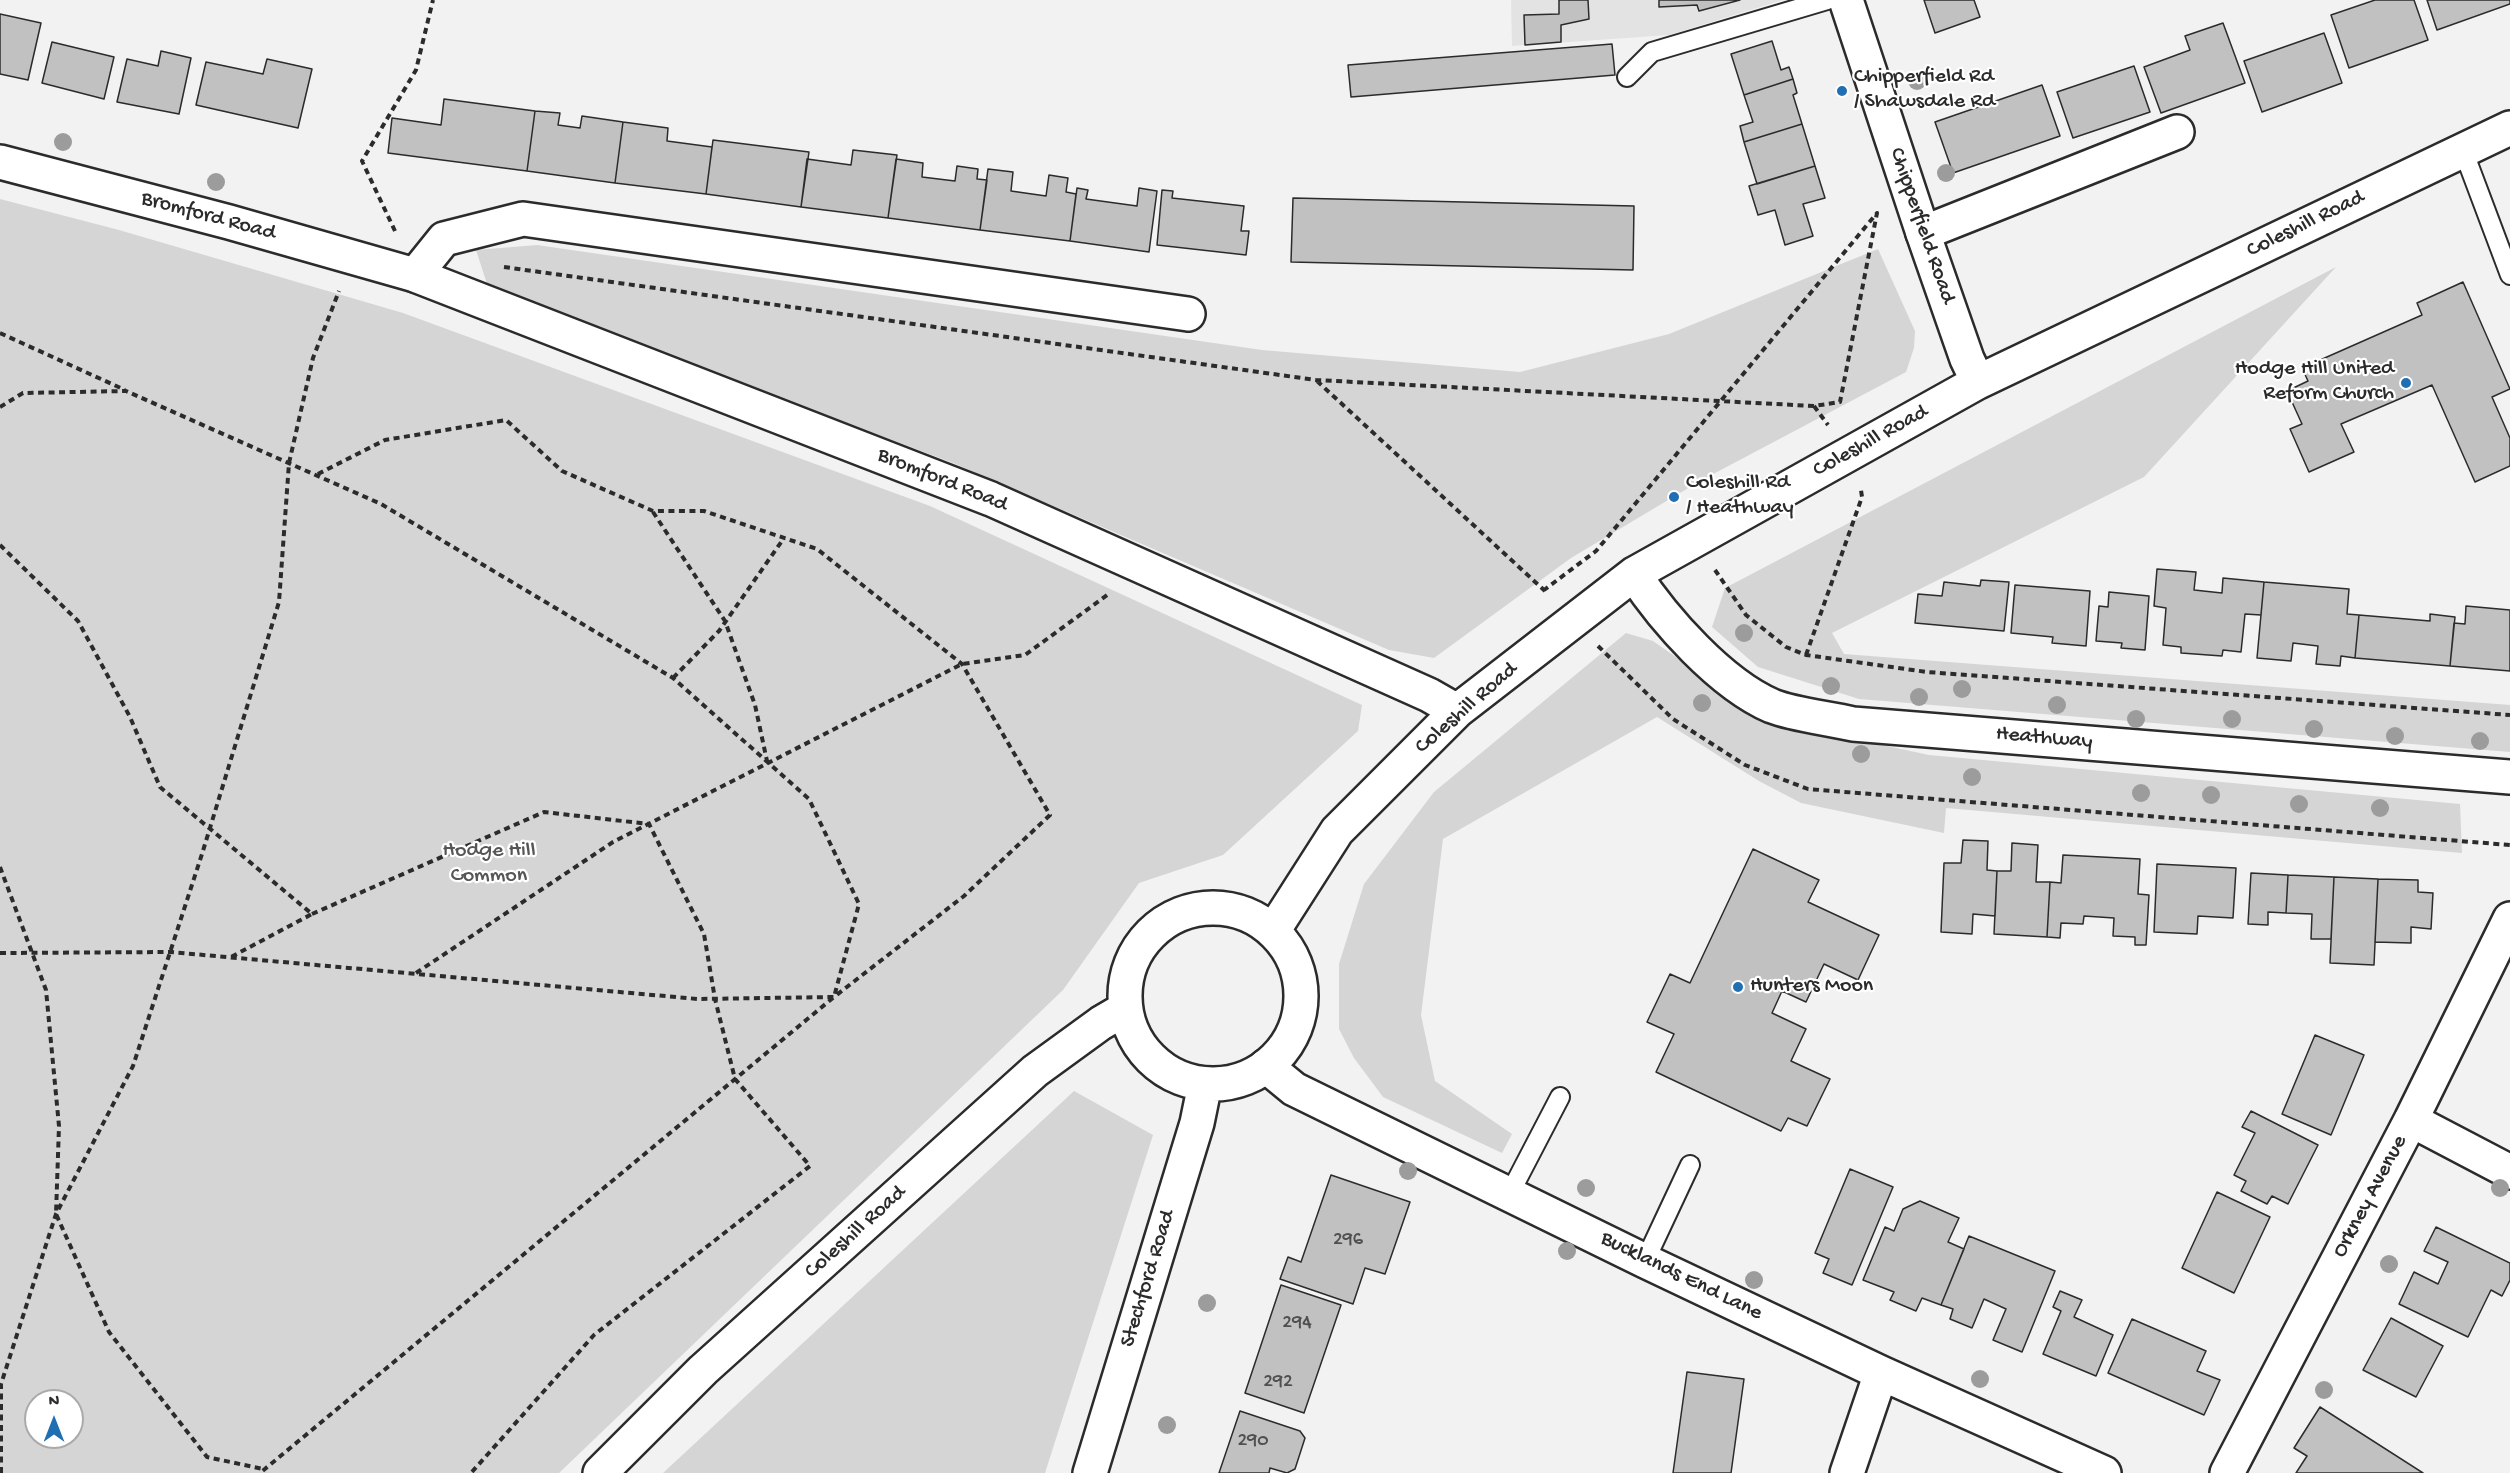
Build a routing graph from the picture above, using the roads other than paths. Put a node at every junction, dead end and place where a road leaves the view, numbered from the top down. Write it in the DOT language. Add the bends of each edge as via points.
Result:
graph roads {
  1 [pos="1827,0"];
  2 [pos="1846,0"];
  3 [pos="1627,77"];
  4 [pos="2510,128"];
  5 [pos="2177,132"];
  6 [pos="2463,150"];
  7 [pos="0,162"];
  8 [pos="1923,233"];
  9 [pos="415,275"];
  10 [pos="2510,275"];
  11 [pos="1188,314"];
  12 [pos="1978,382"];
  13 [pos="1634,574"];
  14 [pos="1457,711"];
  15 [pos="2510,777"];
  16 [pos="2510,919"];
  17 [pos="1273,931"];
  18 [pos="1125,1009"];
  19 [pos="1266,1066"];
  20 [pos="1206,1084"];
  21 [pos="1560,1097"];
  22 [pos="2411,1120"];
  23 [pos="1689,1165"];
  24 [pos="2510,1172"];
  25 [pos="1510,1193"];
  26 [pos="1645,1261"];
  27 [pos="1881,1373"];
  28 [pos="600,1473"];
  29 [pos="1090,1473"];
  30 [pos="1848,1473"];
  31 [pos="2104,1473"];
  32 [pos="2227,1473"];
  1 -- 3 [label="lane" via="1652,52"];
  2 -- 8 [label="street, Chipperfield Road"];
  4 -- 6 [label="street, Coleshill Road"];
  5 -- 8 [label="street"];
  6 -- 10 [label="lane"];
  6 -- 12 [label="street, Coleshill Road"];
  7 -- 9 [label="street, Bromford Road"];
  8 -- 12 [label="street, Chipperfield Road"];
  9 -- 11 [label="street" via="444,239 523,219"];
  9 -- 14 [label="street, Bromford Road" via="991,499"];
  12 -- 13 [label="street, Coleshill Road"];
  13 -- 14 [label="street, Coleshill Road"];
  13 -- 15 [label="street, Heathway" via="1653,603 1718,670 1774,707 1853,724"];
  14 -- 17 [label="street, Coleshill Road" via="1336,831"];
  16 -- 22 [label="street, Orkney Avenue"];
  17 -- 18 [label="street" via="1251,916 1224,908 1197,909 1172,918 1150,934 1134,957 1126,982"];
  17 -- 19 [label="street" via="1291,956 1301,985 1299,1015 1287,1044"];
  18 -- 20 [label="street" via="1134,1037 1153,1060 1177,1077"];
  18 -- 28 [label="street, Coleshill Road" via="1035,1071 703,1370"];
  19 -- 20 [label="street" via="1248,1077"];
  19 -- 25 [label="street, Bucklands End Lane" via="1294,1089"];
  20 -- 29 [label="street, Stechford Road"];
  21 -- 25 [label="lane"];
  22 -- 24 [label="street"];
  22 -- 32 [label="street, Orkney Avenue"];
  23 -- 26 [label="lane"];
  25 -- 26 [label="street, Bucklands End Lane"];
  26 -- 27 [label="street, Bucklands End Lane"];
  27 -- 30 [label="street"];
  27 -- 31 [label="street, Bucklands End Lane"];
}
